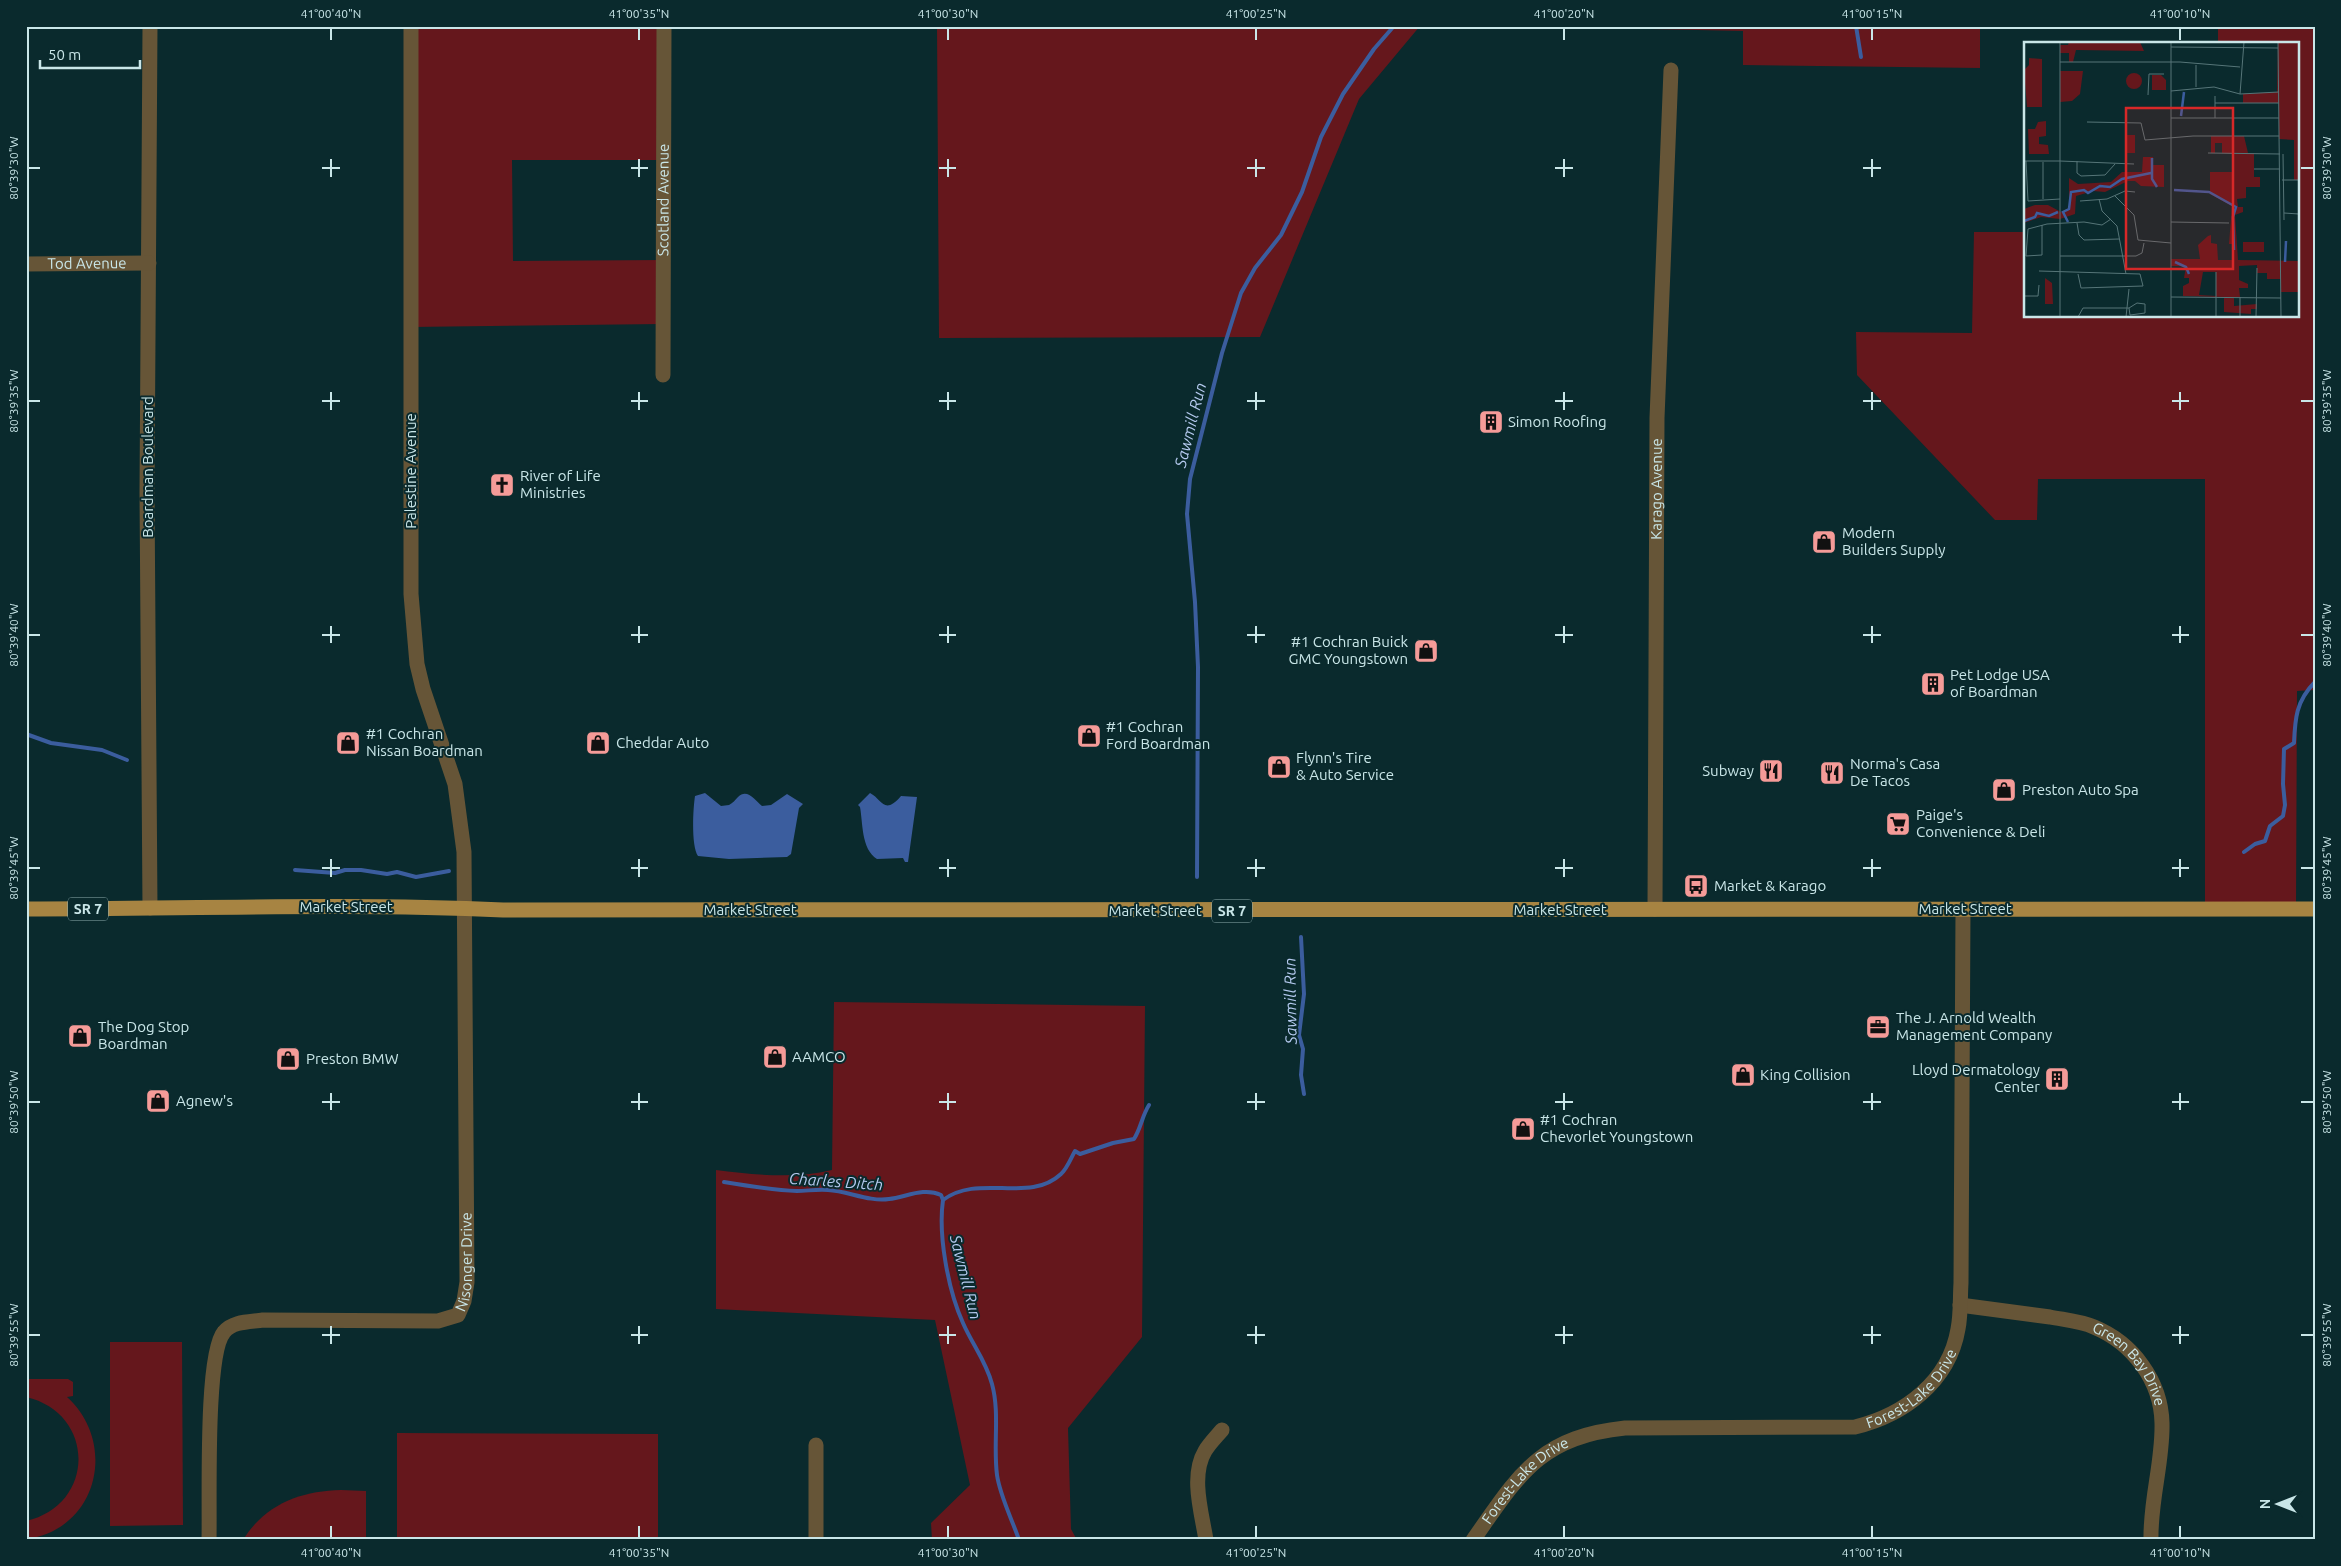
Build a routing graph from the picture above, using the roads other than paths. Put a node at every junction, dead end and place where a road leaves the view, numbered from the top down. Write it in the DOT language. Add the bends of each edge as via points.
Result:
graph roads {
  1 [pos="150,26"];
  2 [pos="411,26"];
  3 [pos="664,26"];
  4 [pos="1671,70"];
  5 [pos="149,263"];
  6 [pos="26,264"];
  7 [pos="663,375"];
  8 [pos="150,908"];
  9 [pos="464,908"];
  10 [pos="26,909"];
  11 [pos="1655,909"];
  12 [pos="2315,909"];
  13 [pos="1963,910"];
  14 [pos="1960,1305"];
  15 [pos="1222,1430"];
  16 [pos="816,1445"];
  17 [pos="209,1540"];
  18 [pos="816,1540"];
  19 [pos="1206,1540"];
  20 [pos="1473,1540"];
  21 [pos="2151,1540"];
  1 -- 5 [label="street, Boardman Boulevard"];
  2 -- 9 [label="street, Palestine Avenue" via="411,594 423,689 459,803 464,852"];
  3 -- 7 [label="street, Scotland Avenue"];
  4 -- 11 [label="street, Karago Avenue" via="1657,418"];
  5 -- 6 [label="street, Tod Avenue"];
  5 -- 8 [label="street, Boardman Boulevard"];
  8 -- 9 [label="main road, Market Street / SR 7"];
  8 -- 10 [label="main road, Market Street / SR 7"];
  9 -- 11 [label="main road, Market Street / SR 7"];
  9 -- 17 [label="street, Nisonger Drive" via="467,1282 463,1305 458,1315 438,1321 263,1320 240,1323 224,1332 215,1353 211,1382"];
  11 -- 13 [label="main road, Market Street / SR 7"];
  12 -- 13 [label="main road, Market Street / SR 7"];
  13 -- 14 [label="street, Forest-Lake Drive"];
  14 -- 20 [label="street, Forest-Lake Drive" via="1959,1329 1944,1365 1924,1392 1887,1418 1855,1427 1837,1428 1625,1428 1590,1433 1559,1444 1527,1467"];
  14 -- 21 [label="street, Green Bay Drive" via="2082,1322 2108,1333 2136,1356 2153,1383 2162,1422"];
  15 -- 19 [label="street" via="1199,1464"];
  16 -- 18 [label="street"];
}
